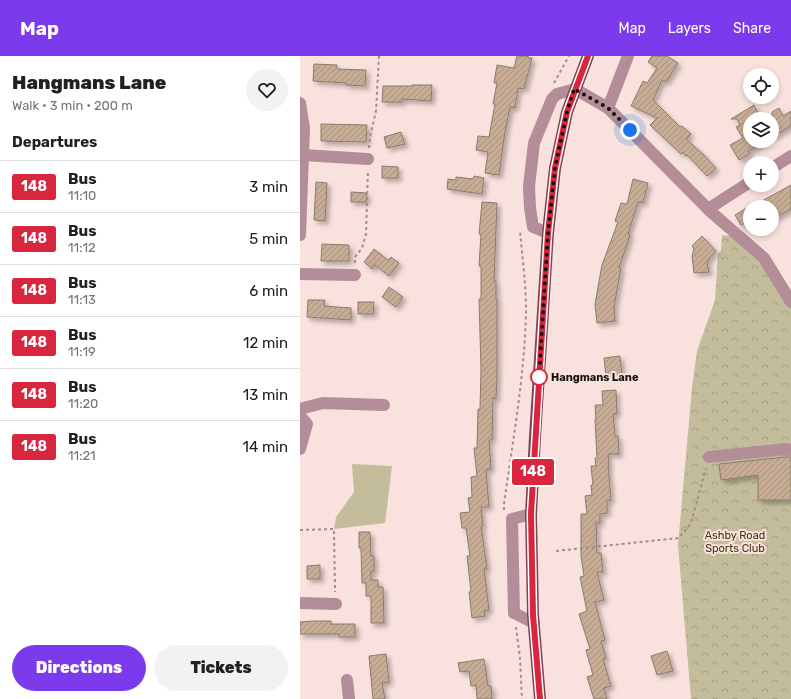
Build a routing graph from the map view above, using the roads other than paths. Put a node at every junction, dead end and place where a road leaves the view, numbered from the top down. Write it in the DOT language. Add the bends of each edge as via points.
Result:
graph roads {
  1 [pos="588,56"];
  2 [pos="628,56"];
  3 [pos="574,89"];
  4 [pos="300,103"];
  5 [pos="608,108"];
  6 [pos="303,155"];
  7 [pos="791,156"];
  8 [pos="368,159"];
  9 [pos="779,164"];
  10 [pos="743,186"];
  11 [pos="708,208"];
  12 [pos="548,233"];
  13 [pos="300,235"];
  14 [pos="300,274"];
  15 [pos="355,275"];
  16 [pos="791,302"];
  17 [pos="384,405"];
  18 [pos="300,408"];
  19 [pos="300,416"];
  20 [pos="300,449"];
  21 [pos="791,450"];
  22 [pos="709,458"];
  23 [pos="531,514"];
  24 [pos="300,603"];
  25 [pos="336,604"];
  26 [pos="534,623"];
  27 [pos="347,680"];
  28 [pos="349,699"];
  29 [pos="540,699"];
  1 -- 3 [label="main road"];
  2 -- 5 [label="street"];
  3 -- 5 [label="street"];
  3 -- 12 [label="main road" via="555,168"];
  3 -- 12 [label="street" via="557,94 550,104 534,143 529,186 530,208 533,227"];
  4 -- 6 [label="street" via="304,128"];
  5 -- 11 [label="street"];
  6 -- 8 [label="street"];
  6 -- 13 [label="street"];
  7 -- 9 [label="street"];
  10 -- 11 [label="street"];
  11 -- 16 [label="street" via="764,258"];
  12 -- 23 [label="main road"];
  14 -- 15 [label="street"];
  17 -- 18 [label="street" via="323,403"];
  19 -- 20 [label="street" via="307,424"];
  21 -- 22 [label="street"];
  23 -- 26 [label="main road"];
  23 -- 26 [label="street" via="512,519 514,613"];
  24 -- 25 [label="street"];
  26 -- 29 [label="main road"];
  27 -- 28 [label="street"];
}
